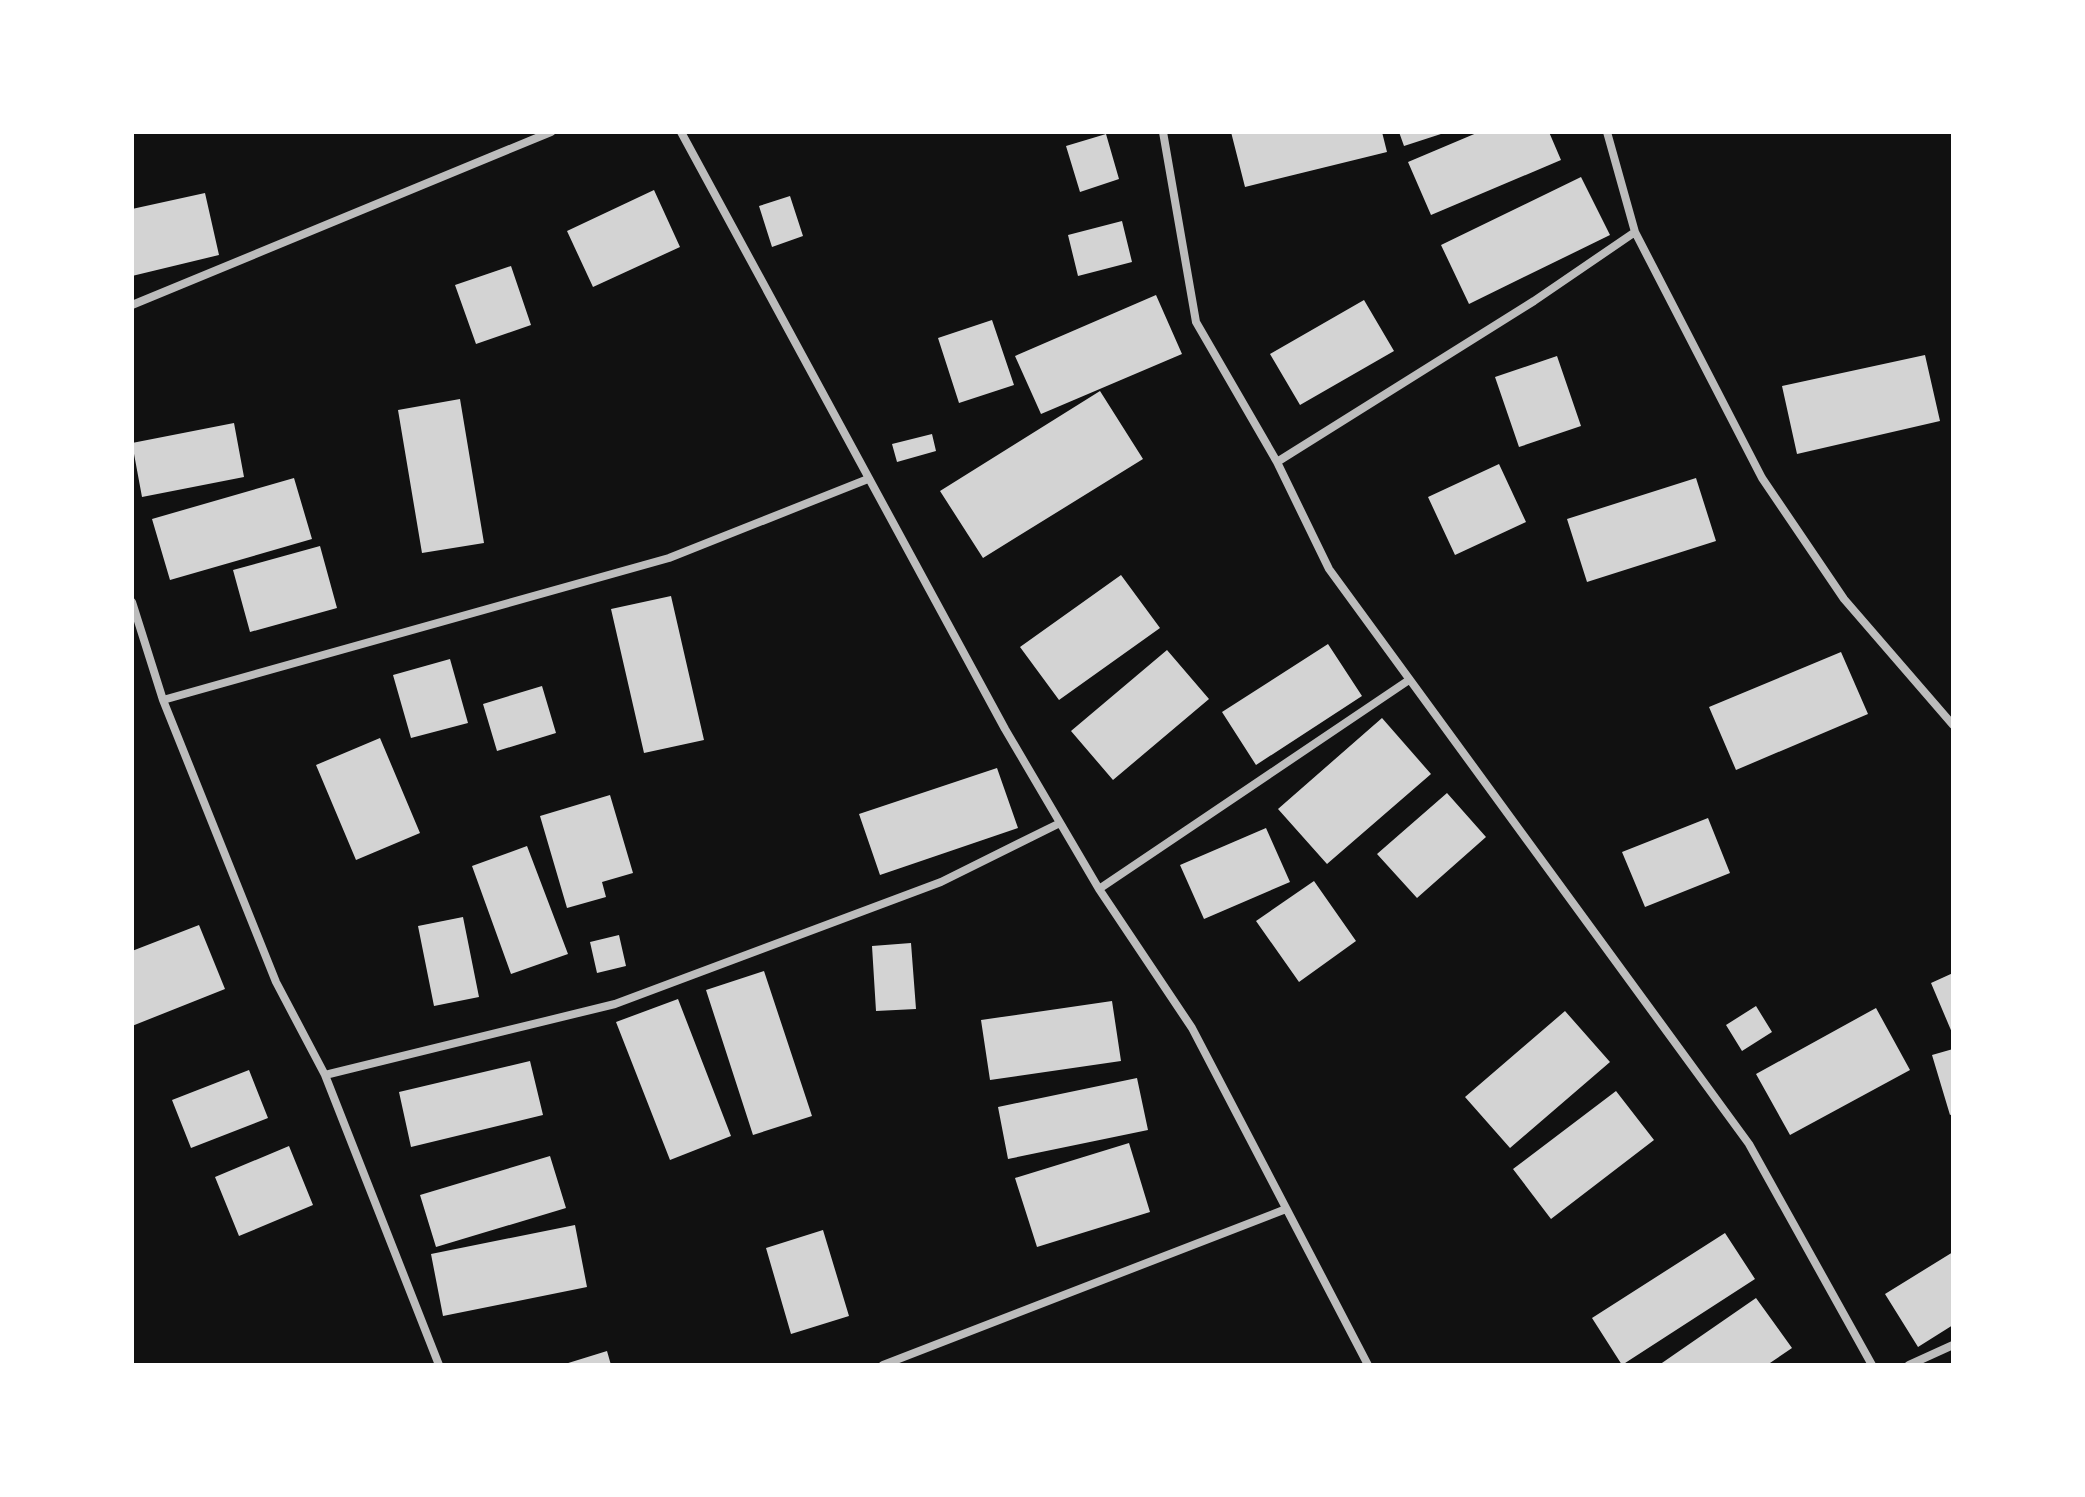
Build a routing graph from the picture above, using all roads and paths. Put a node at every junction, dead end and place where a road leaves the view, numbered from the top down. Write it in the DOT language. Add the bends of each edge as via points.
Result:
graph roads {
  1 [pos="551,132"];
  2 [pos="681,132"];
  3 [pos="1163,132"];
  4 [pos="1607,132"];
  5 [pos="1635,232"];
  6 [pos="132,305"];
  7 [pos="1277,462"];
  8 [pos="868,479"];
  9 [pos="132,602"];
  10 [pos="1409,680"];
  11 [pos="163,700"];
  12 [pos="1953,725"];
  13 [pos="1060,823"];
  14 [pos="1099,889"];
  15 [pos="325,1075"];
  16 [pos="1286,1209"];
  17 [pos="1953,1345"];
  18 [pos="439,1365"];
  19 [pos="883,1365"];
  20 [pos="1368,1365"];
  21 [pos="1872,1365"];
  22 [pos="1909,1365"];
  1 -- 6 [label="street"];
  2 -- 8 [label="street"];
  3 -- 7 [label="street" via="1196,322"];
  4 -- 5 [label="street"];
  5 -- 7 [label="street"];
  5 -- 12 [label="street" via="1762,478 1844,599"];
  7 -- 10 [label="street" via="1329,569"];
  8 -- 11 [label="street" via="669,558"];
  8 -- 13 [label="street"];
  9 -- 11 [label="street"];
  10 -- 14 [label="street"];
  10 -- 21 [label="street" via="1749,1144"];
  11 -- 15 [label="street" via="276,982"];
  13 -- 14 [label="street"];
  13 -- 15 [label="street" via="941,882 615,1004"];
  14 -- 16 [label="street" via="1192,1028"];
  15 -- 18 [label="street"];
  16 -- 19 [label="street"];
  16 -- 20 [label="street"];
  17 -- 22 [label="street"];
}
